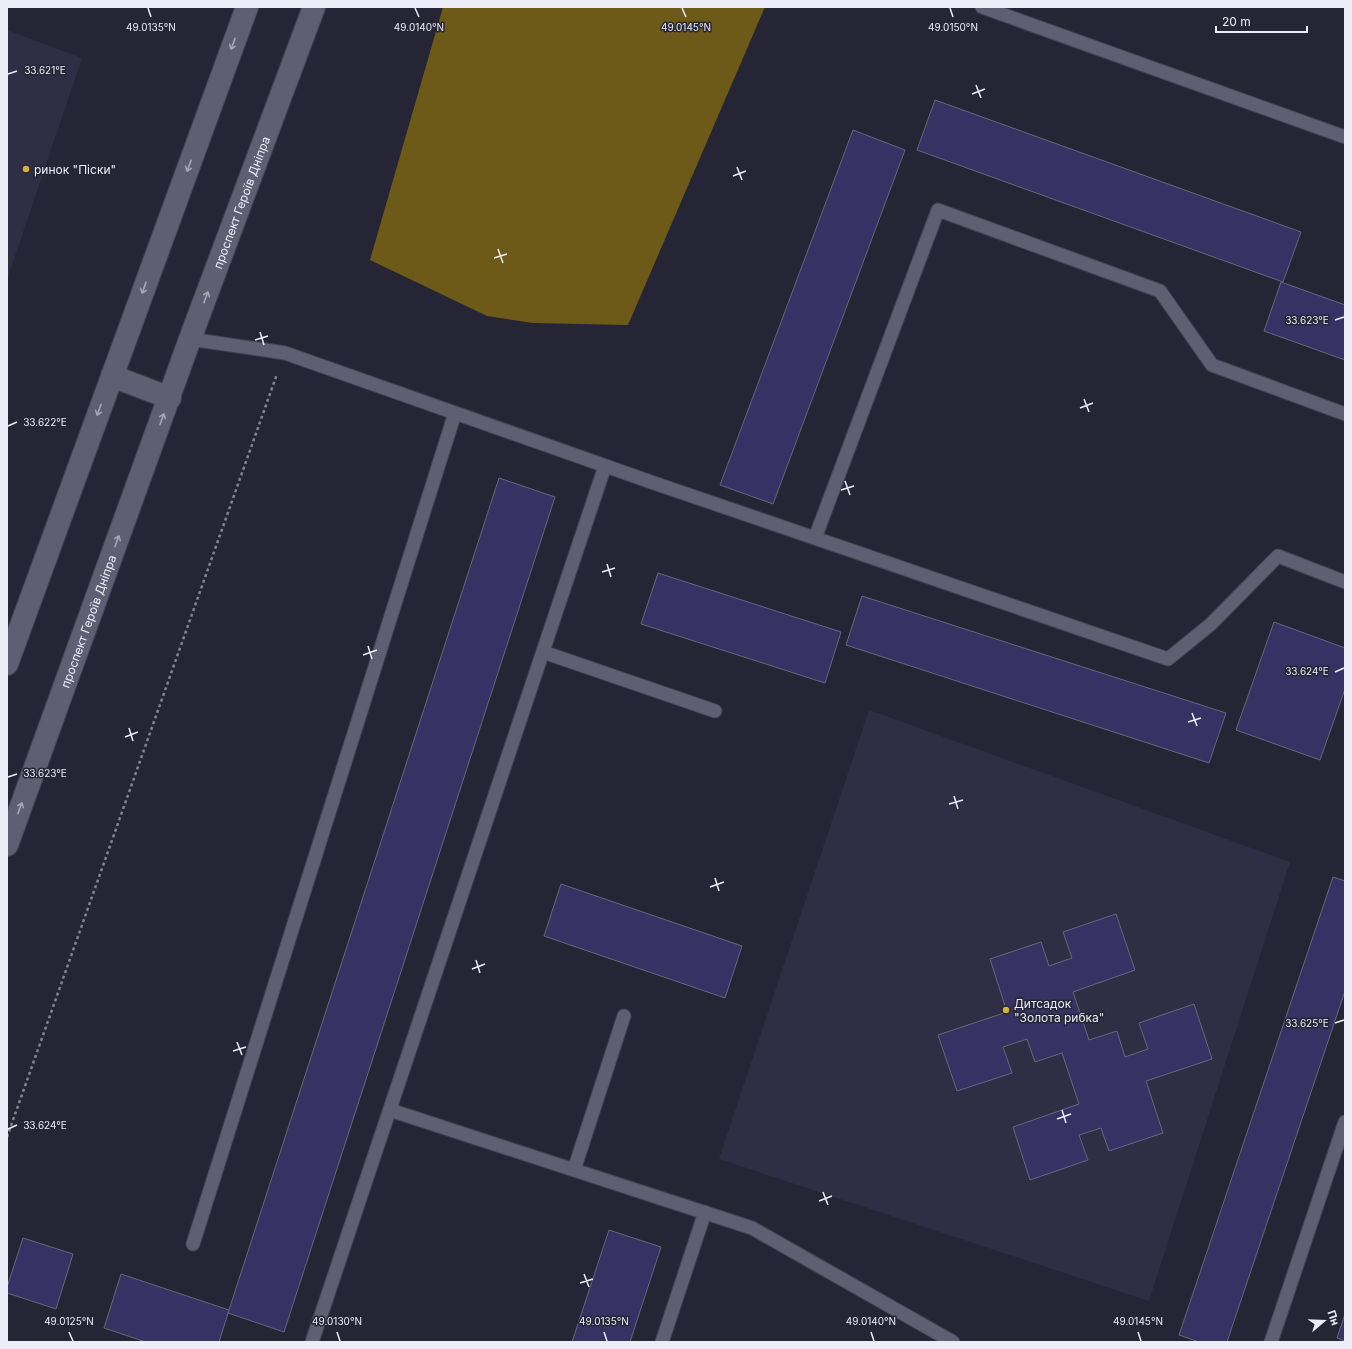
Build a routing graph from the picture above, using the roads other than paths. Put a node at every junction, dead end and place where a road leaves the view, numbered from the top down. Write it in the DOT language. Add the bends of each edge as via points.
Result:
graph roads {
  1 [pos="247,7"];
  2 [pos="314,7"];
  3 [pos="982,7"];
  4 [pos="1345,137"];
  5 [pos="190,339"];
  6 [pos="112,376"];
  7 [pos="170,398"];
  8 [pos="455,413"];
  9 [pos="1345,414"];
  10 [pos="605,466"];
  11 [pos="815,538"];
  12 [pos="1345,582"];
  13 [pos="543,652"];
  14 [pos="7,664"];
  15 [pos="716,711"];
  16 [pos="7,845"];
  17 [pos="624,1016"];
  18 [pos="390,1110"];
  19 [pos="1345,1122"];
  20 [pos="574,1170"];
  21 [pos="705,1212"];
  22 [pos="193,1244"];
  23 [pos="312,1342"];
  24 [pos="662,1342"];
  25 [pos="953,1342"];
  26 [pos="1271,1342"];
  1 -- 6 [label="street, one-way"];
  5 -- 2 [label="street, проспект Героїв Дніпра, one-way"];
  3 -- 4 [label="lane"];
  5 -- 7 [label="street, проспект Героїв Дніпра"];
  5 -- 8 [label="lane" via="285,353"];
  6 -- 7 [label="street"];
  6 -- 14 [label="street, one-way"];
  16 -- 7 [label="street, проспект Героїв Дніпра, one-way"];
  8 -- 10 [label="lane"];
  8 -- 22 [label="lane"];
  9 -- 11 [label="lane" via="1212,365 1160,291 938,210"];
  10 -- 11 [label="lane"];
  10 -- 13 [label="lane"];
  11 -- 12 [label="lane" via="1168,659 1211,624 1278,556"];
  13 -- 15 [label="lane"];
  13 -- 18 [label="lane"];
  17 -- 20 [label="lane"];
  18 -- 20 [label="lane"];
  18 -- 23 [label="lane"];
  19 -- 26 [label="lane"];
  20 -- 21 [label="lane"];
  21 -- 24 [label="lane"];
  21 -- 25 [label="lane" via="752,1228"];
}
